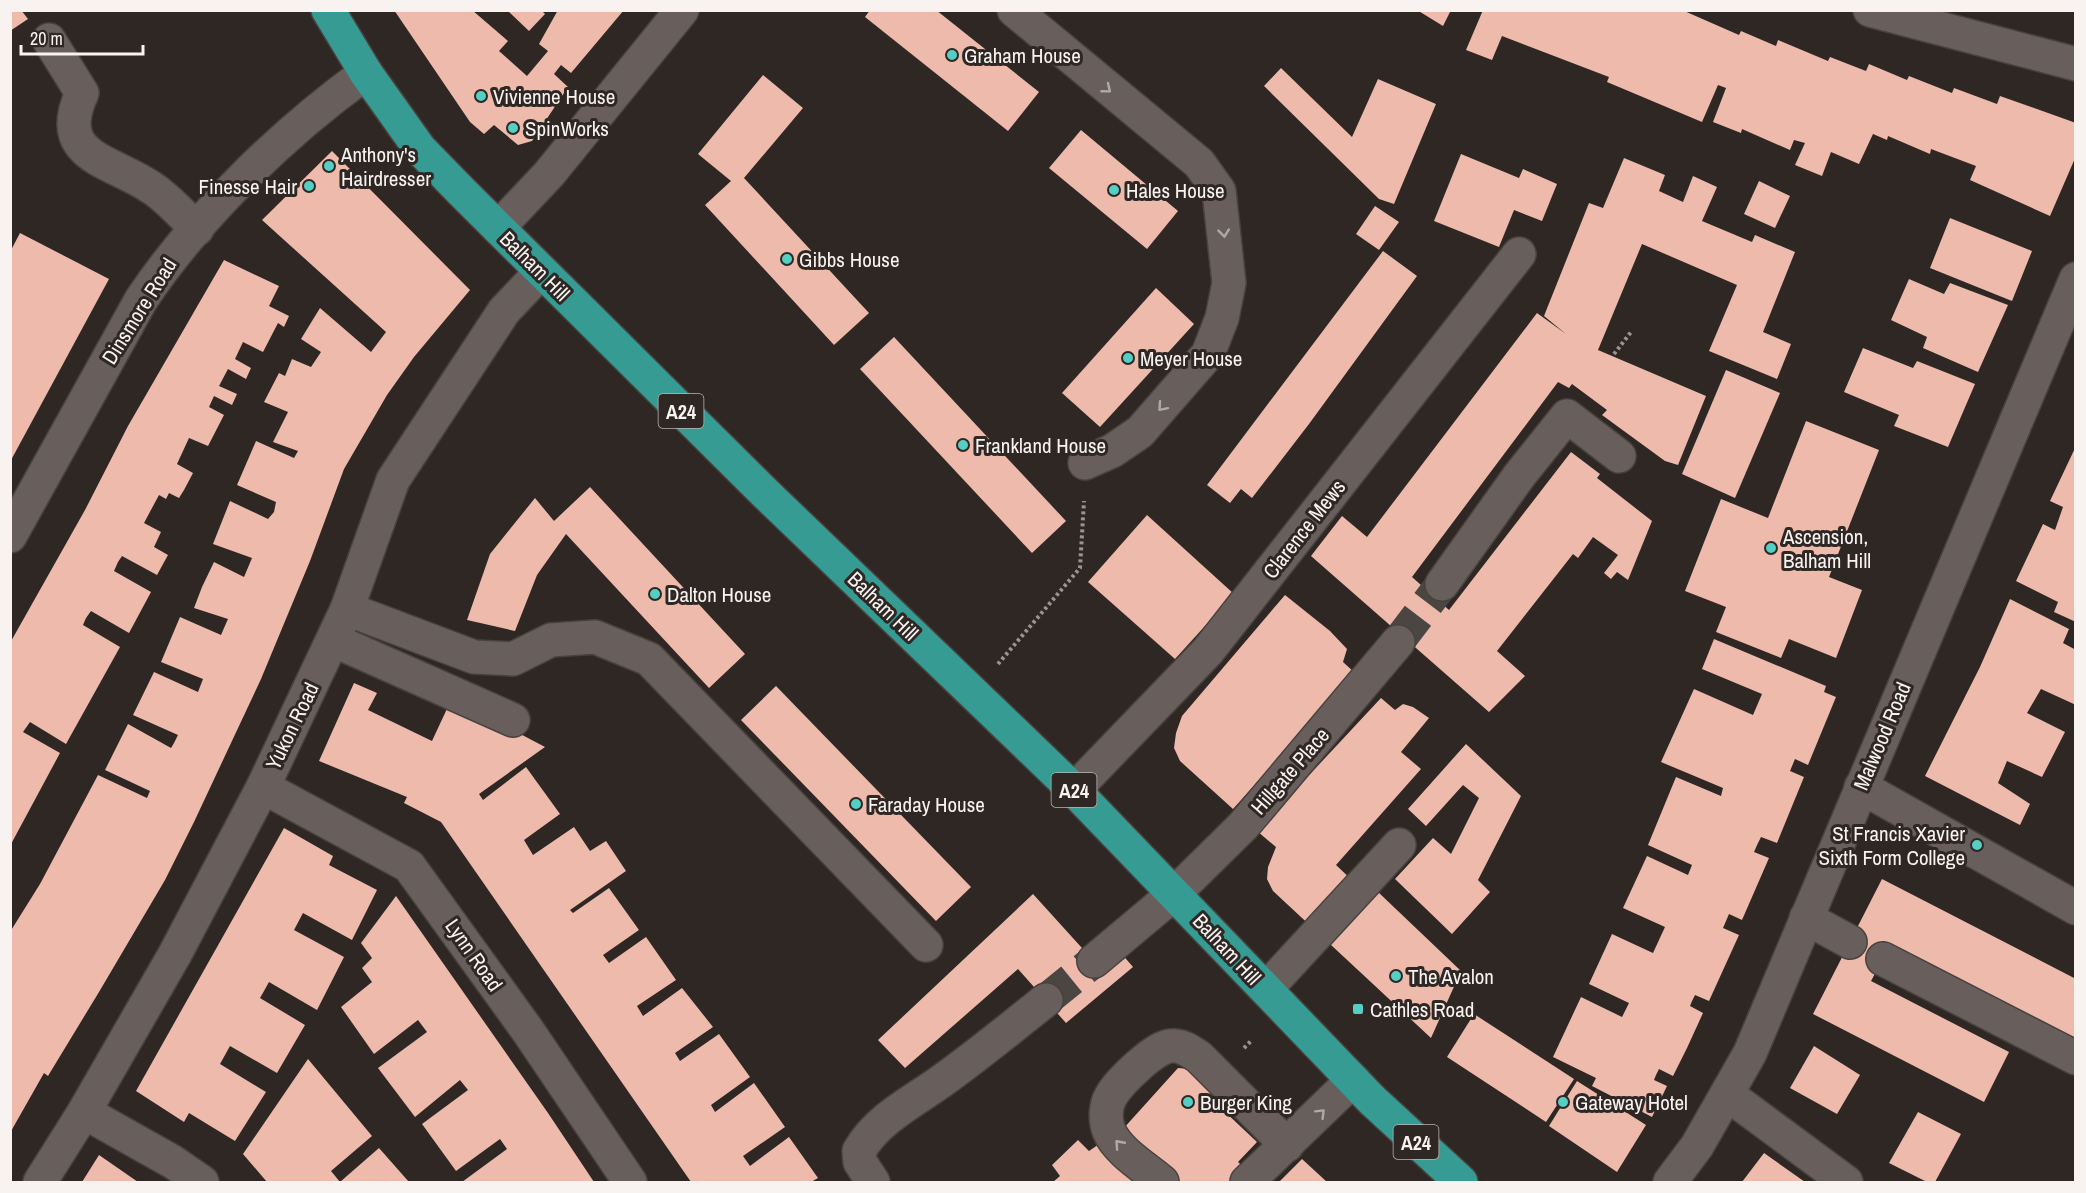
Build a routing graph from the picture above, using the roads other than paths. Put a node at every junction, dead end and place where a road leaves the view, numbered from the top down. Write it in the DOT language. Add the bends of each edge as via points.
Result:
graph roads {
  1 [pos="328,10"];
  2 [pos="682,10"];
  3 [pos="1014,10"];
  4 [pos="1870,10"];
  5 [pos="49,40"];
  6 [pos="2076,64"];
  7 [pos="366,74"];
  8 [pos="498,228"];
  9 [pos="196,229"];
  10 [pos="1519,254"];
  11 [pos="541,272"];
  12 [pos="2076,279"];
  13 [pos="1619,456"];
  14 [pos="1086,463"];
  15 [pos="10,536"];
  16 [pos="1442,584"];
  17 [pos="347,609"];
  18 [pos="333,640"];
  19 [pos="1398,642"];
  20 [pos="513,720"];
  21 [pos="263,787"];
  22 [pos="1861,787"];
  23 [pos="1074,790"];
  24 [pos="1399,845"];
  25 [pos="1175,893"];
  26 [pos="2076,908"];
  27 [pos="1806,918"];
  28 [pos="1850,942"];
  29 [pos="926,945"];
  30 [pos="1883,959"];
  31 [pos="1094,961"];
  32 [pos="1266,989"];
  33 [pos="1046,1000"];
  34 [pos="2076,1058"];
  35 [pos="1353,1080"];
  36 [pos="1727,1094"];
  37 [pos="84,1112"];
  38 [pos="1287,1145"];
  39 [pos="40,1182"];
  40 [pos="202,1182"];
  41 [pos="630,1182"];
  42 [pos="873,1182"];
  43 [pos="1162,1182"];
  44 [pos="1247,1182"];
  45 [pos="1461,1182"];
  46 [pos="1670,1182"];
  47 [pos="1846,1182"];
  1 -- 7 [label="highway, Balham Hill / A24"];
  2 -- 8 [label="street" via="549,174"];
  3 -- 14 [label="street, one-way" via="1199,163 1219,190 1229,283 1222,318 1208,354 1140,432"];
  4 -- 6 [label="street"];
  5 -- 9 [label="street" via="82,93 72,129 80,147 153,188"];
  7 -- 8 [label="highway, Balham Hill / A24" via="420,149"];
  7 -- 9 [label="street, Dinsmore Road" via="306,119"];
  8 -- 11 [label="highway, Balham Hill / A24"];
  9 -- 15 [label="street, Dinsmore Road" via="165,264 141,300"];
  10 -- 23 [label="street, Clarence Mews" via="1208,651"];
  11 -- 17 [label="street, Yukon Road" via="504,311 393,480"];
  11 -- 23 [label="highway, Balham Hill / A24"];
  12 -- 22 [label="street, Malwood Road"];
  13 -- 16 [label="street" via="1567,416"];
  17 -- 18 [label="street, Yukon Road"];
  17 -- 29 [label="street" via="474,657 513,659 551,640 595,637 649,659"];
  18 -- 20 [label="street"];
  18 -- 21 [label="street, Yukon Road"];
  19 -- 25 [label="street, Hillgate Place" via="1243,826"];
  21 -- 37 [label="street, Yukon Road" via="175,954"];
  21 -- 41 [label="street, Lynn Road" via="409,866"];
  22 -- 26 [label="street"];
  22 -- 27 [label="street, Malwood Road"];
  23 -- 25 [label="highway, Balham Hill / A24"];
  24 -- 32 [label="street"];
  25 -- 31 [label="street, Hillgate Place"];
  25 -- 32 [label="highway, Balham Hill / A24"];
  27 -- 28 [label="street"];
  27 -- 36 [label="street, Malwood Road" via="1750,1053"];
  30 -- 34 [label="street"];
  32 -- 35 [label="highway, Balham Hill / A24"];
  33 -- 42 [label="street" via="945,1079 882,1122 859,1151 860,1162"];
  38 -- 35 [label="street, one-way"];
  35 -- 45 [label="highway, Balham Hill / A24"];
  36 -- 46 [label="street, Malwood Road" via="1697,1146"];
  36 -- 47 [label="street"];
  37 -- 39 [label="street, Yukon Road"];
  37 -- 40 [label="street"];
  43 -- 38 [label="street, one-way" via="1116,1143 1106,1112 1111,1096 1156,1050 1164,1047 1185,1048 1199,1057"];
  38 -- 44 [label="street"];
}
